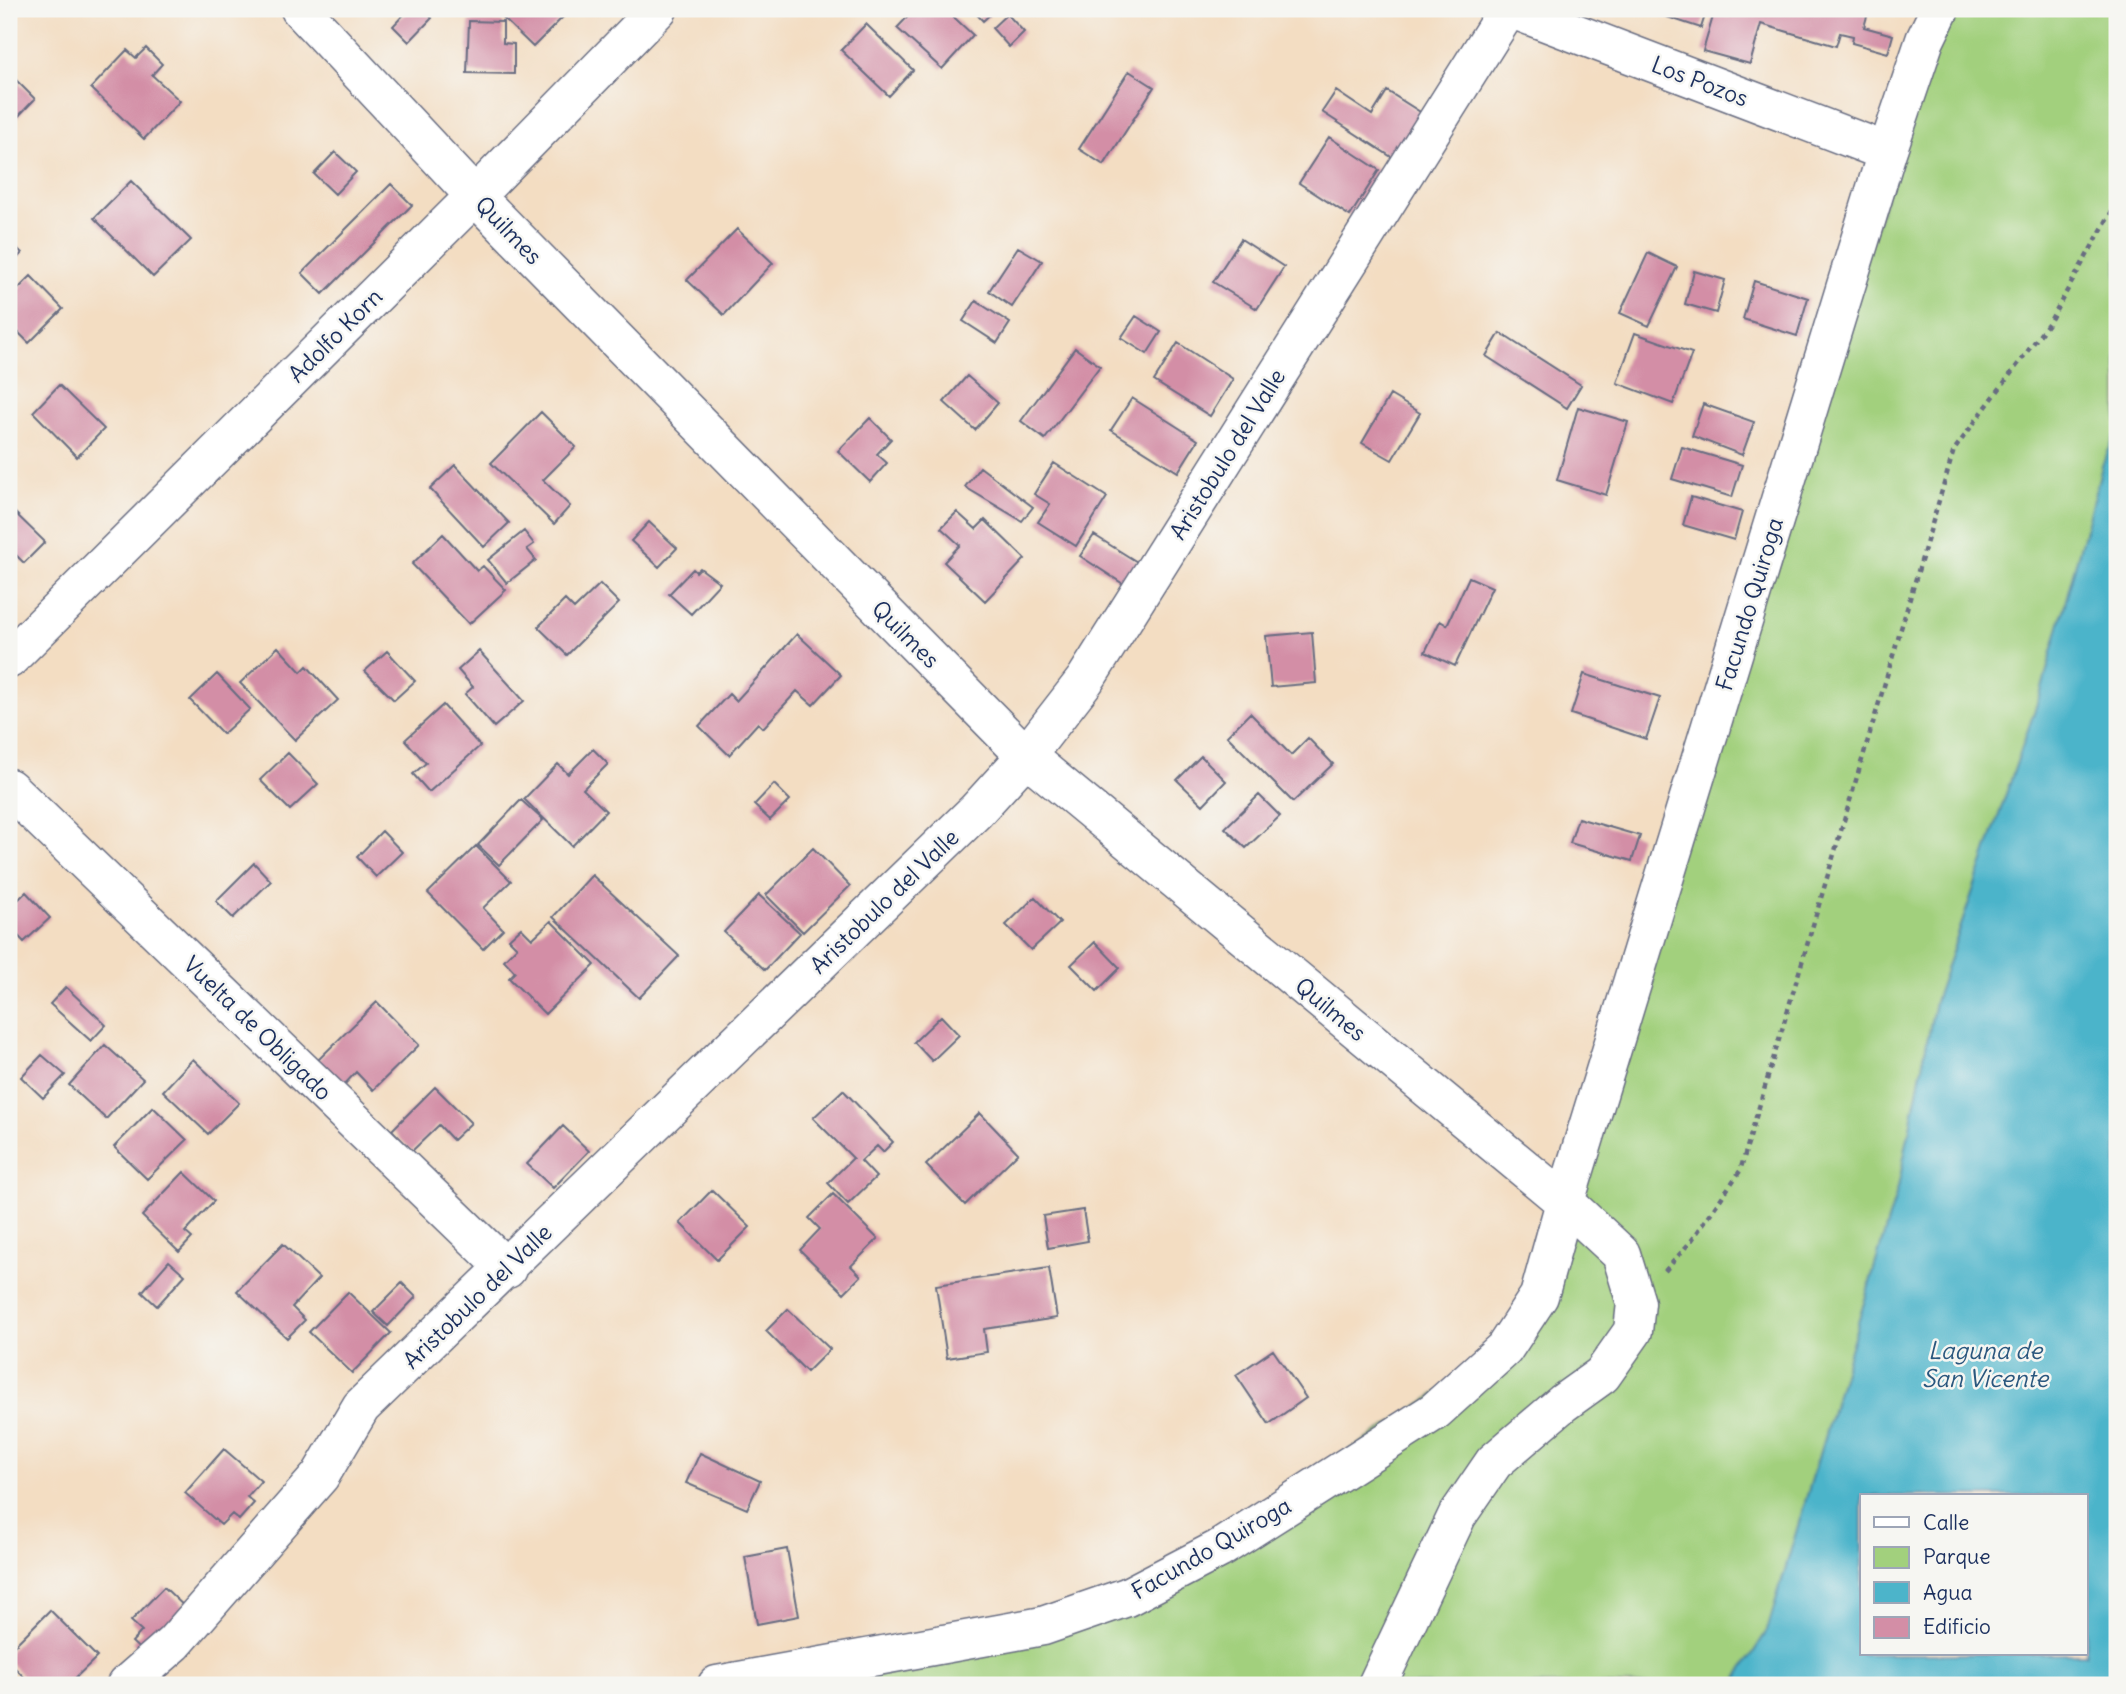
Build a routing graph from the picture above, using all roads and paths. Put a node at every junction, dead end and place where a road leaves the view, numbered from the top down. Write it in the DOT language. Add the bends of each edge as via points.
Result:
graph roads {
  1 [pos="300,9"];
  2 [pos="658,9"];
  3 [pos="1510,9"];
  4 [pos="1940,9"];
  5 [pos="1887,152"];
  6 [pos="475,196"];
  7 [pos="2117,201"];
  8 [pos="9,659"];
  9 [pos="1026,756"];
  10 [pos="9,788"];
  11 [pos="1565,1202"];
  12 [pos="507,1269"];
  13 [pos="1636,1303"];
  14 [pos="127,1685"];
  15 [pos="718,1685"];
  16 [pos="1377,1685"];
  1 -- 6 [label="street, Quilmes"];
  2 -- 6 [label="street, Adolfo Korn"];
  3 -- 5 [label="street, Los Pozos"];
  3 -- 9 [label="street, Aristobulo del Valle" via="1085,680"];
  4 -- 5 [label="street, Facundo Quiroga"];
  5 -- 11 [label="street, Facundo Quiroga"];
  6 -- 8 [label="street, Adolfo Korn"];
  6 -- 9 [label="street, Quilmes"];
  7 -- 13 [label="path" via="2050,321 1954,450 1740,1171 1692,1240"];
  9 -- 11 [label="street, Quilmes"];
  9 -- 12 [label="street, Aristobulo del Valle" via="976,811"];
  10 -- 12 [label="street, Vuelta de Obligado"];
  11 -- 13 [label="street" via="1621,1254"];
  11 -- 15 [label="street, Facundo Quiroga" via="1539,1296 1504,1349 1435,1411 1219,1549 1128,1597 1043,1626"];
  12 -- 14 [label="street, Aristobulo del Valle" via="361,1407 320,1476 174,1643"];
  13 -- 16 [label="street" via="1633,1331 1602,1375 1494,1462 1457,1516"];
}
